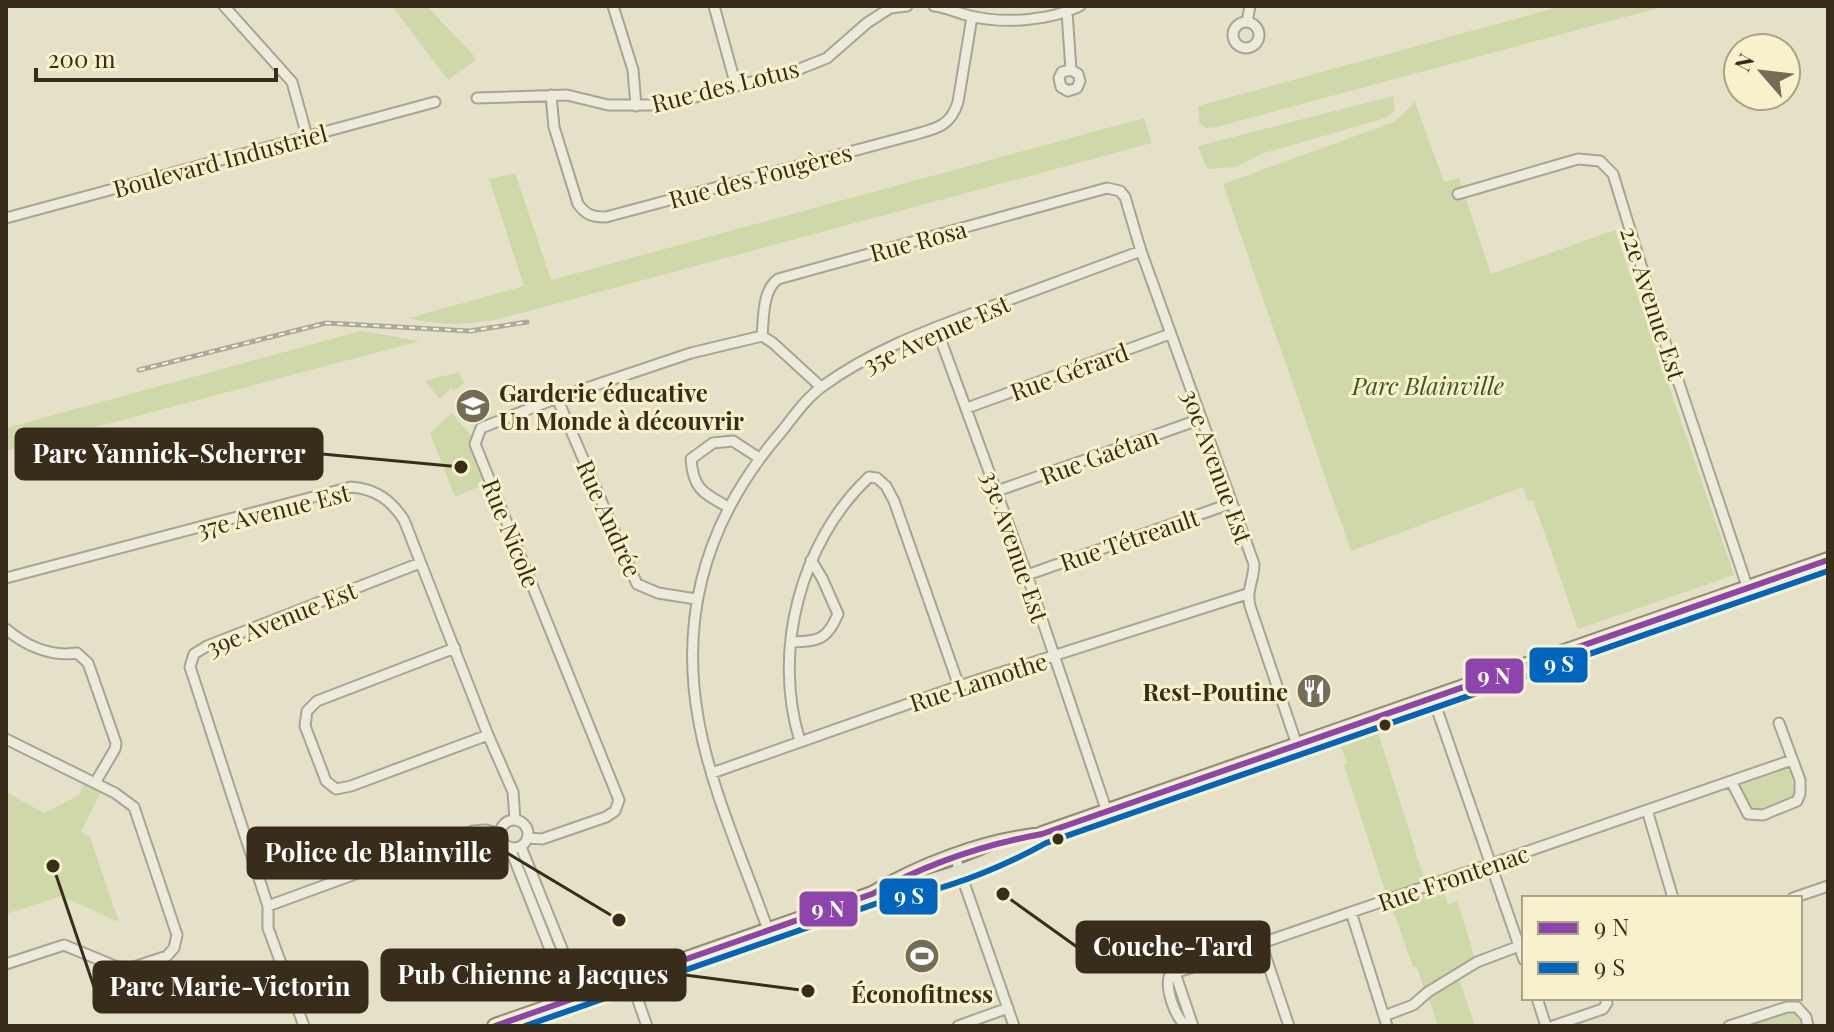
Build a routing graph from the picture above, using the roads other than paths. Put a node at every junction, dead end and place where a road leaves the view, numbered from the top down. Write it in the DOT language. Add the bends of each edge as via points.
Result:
graph roads {
  1 [pos="224,6"];
  2 [pos="613,6"];
  3 [pos="714,6"];
  4 [pos="907,6"];
  5 [pos="934,6"];
  6 [pos="1080,6"];
  7 [pos="1250,6"];
  8 [pos="890,7"];
  9 [pos="1067,12"];
  10 [pos="972,17"];
  11 [pos="1247,22"];
  12 [pos="1071,70"];
  13 [pos="736,86"];
  14 [pos="551,95"];
  15 [pos="477,98"];
  16 [pos="435,102"];
  17 [pos="636,106"];
  18 [pos="307,136"];
  19 [pos="1118,189"];
  20 [pos="1458,194"];
  21 [pos="6,218"];
  22 [pos="1141,251"];
  23 [pos="936,327"];
  24 [pos="1170,334"];
  25 [pos="762,336"];
  26 [pos="821,387"];
  27 [pos="557,398"];
  28 [pos="967,408"];
  29 [pos="1201,419"];
  30 [pos="759,458"];
  31 [pos="997,491"];
  32 [pos="1232,503"];
  33 [pos="728,507"];
  34 [pos="811,560"];
  35 [pos="1828,560"];
  36 [pos="420,563"];
  37 [pos="1027,575"];
  38 [pos="6,578"];
  39 [pos="1748,589"];
  40 [pos="1247,594"];
  41 [pos="696,599"];
  42 [pos="6,629"];
  43 [pos="792,642"];
  44 [pos="455,648"];
  45 [pos="1053,656"];
  46 [pos="959,686"];
  47 [pos="1433,698"];
  48 [pos="1779,723"];
  49 [pos="488,735"];
  50 [pos="6,739"];
  51 [pos="800,741"];
  52 [pos="1297,745"];
  53 [pos="1792,760"];
  54 [pos="712,773"];
  55 [pos="1731,781"];
  56 [pos="95,783"];
  57 [pos="1647,810"];
  58 [pos="1107,812"];
  59 [pos="515,820"];
  60 [pos="500,834"];
  61 [pos="528,838"];
  62 [pos="516,847"];
  63 [pos="957,864"];
  64 [pos="1492,864"];
  65 [pos="1828,886"];
  66 [pos="1672,896"];
  67 [pos="1799,896"];
  68 [pos="268,906"];
  69 [pos="546,907"];
  70 [pos="536,911"];
  71 [pos="1351,912"];
  72 [pos="768,930"];
  73 [pos="1261,943"];
  74 [pos="1522,945"];
  75 [pos="6,964"];
  76 [pos="630,978"];
  77 [pos="575,998"];
  78 [pos="1538,1000"];
  79 [pos="1606,1000"];
  80 [pos="1008,1008"];
  81 [pos="1385,1021"];
  82 [pos="516,1022"];
  83 [pos="1192,1025"];
  84 [pos="304,1026"];
  85 [pos="495,1026"];
  86 [pos="647,1026"];
  87 [pos="958,1026"];
  88 [pos="1014,1026"];
  89 [pos="1289,1026"];
  90 [pos="1546,1026"];
  91 [pos="1553,1026"];
  92 [pos="1729,1026"];
  93 [pos="1808,1026"];
  1 -- 18 [label="street" via="292,82"];
  2 -- 17 [label="street" via="633,70"];
  3 -- 13 [label="street"];
  4 -- 8 [label="street, Rue des Lotus"];
  5 -- 10 [label="street"];
  6 -- 9 [label="street"];
  7 -- 11 [label="street"];
  8 -- 13 [label="street, Rue des Lotus" via="827,58"];
  9 -- 10 [label="street" via="1018,20"];
  9 -- 12 [label="street"];
  10 -- 14 [label="street, Rue des Fougères" via="958,102 947,123 606,217 584,213 578,204 554,127"];
  13 -- 17 [label="street, Rue des Lotus" via="665,105"];
  14 -- 15 [label="street, Rue des Lotus"];
  14 -- 17 [label="street, Rue des Lotus"];
  16 -- 18 [label="street, Boulevard Industriel"];
  18 -- 21 [label="street, Boulevard Industriel"];
  19 -- 22 [label="street, 30e Avenue Est"];
  19 -- 25 [label="street, Rue Rosa" via="778,279 767,292"];
  20 -- 39 [label="street, 22e Avenue Est" via="1578,159 1600,161 1613,174"];
  22 -- 23 [label="street, 35e Avenue Est"];
  22 -- 24 [label="street, 30e Avenue Est"];
  23 -- 26 [label="street, 35e Avenue Est"];
  23 -- 28 [label="street, 33e Avenue Est"];
  24 -- 28 [label="street, Rue Gérard"];
  24 -- 29 [label="street, 30e Avenue Est"];
  25 -- 26 [label="street"];
  25 -- 27 [label="street, Rue Nicole" via="691,353"];
  26 -- 30 [label="street, 35e Avenue Est"];
  27 -- 41 [label="street, Rue Andrée" via="637,584"];
  27 -- 61 [label="street, Rue Nicole" via="481,428 475,444 619,800 606,817 542,839"];
  28 -- 31 [label="street, 33e Avenue Est"];
  29 -- 31 [label="street, Rue Gaétan"];
  29 -- 32 [label="street, 30e Avenue Est"];
  30 -- 33 [label="street, 35e Avenue Est"];
  30 -- 33 [label="street" via="733,441 713,443 691,459 692,476 702,493"];
  31 -- 37 [label="street, 33e Avenue Est"];
  32 -- 37 [label="street, Rue Tétreault"];
  32 -- 40 [label="street, 30e Avenue Est" via="1254,564"];
  33 -- 41 [label="street, 35e Avenue Est"];
  34 -- 43 [label="street"];
  34 -- 43 [label="street" via="838,614 830,632 814,641"];
  34 -- 46 [label="street" via="855,492 869,477 877,478 894,501"];
  35 -- 39 [label="main road"];
  36 -- 38 [label="street, 37e Avenue Est" via="392,502 351,487"];
  36 -- 44 [label="street, 37e Avenue Est"];
  36 -- 68 [label="street, 39e Avenue Est" via="194,654 190,667"];
  37 -- 45 [label="street, 33e Avenue Est"];
  39 -- 47 [label="main road"];
  40 -- 45 [label="street, Rue Lamothe"];
  40 -- 52 [label="street, 30e Avenue Est"];
  41 -- 54 [label="street, 35e Avenue Est" via="693,683"];
  42 -- 56 [label="street" via="37,649 58,656 77,653 88,663 116,743"];
  43 -- 51 [label="street" via="788,689"];
  44 -- 49 [label="street, 37e Avenue Est"];
  44 -- 49 [label="street" via="317,701 307,711 305,726 326,781 336,789"];
  45 -- 46 [label="street, Rue Lamothe"];
  45 -- 58 [label="street, 33e Avenue Est"];
  46 -- 51 [label="street, Rue Lamothe"];
  47 -- 52 [label="main road"];
  47 -- 64 [label="street"];
  48 -- 53 [label="street"];
  49 -- 59 [label="street, 37e Avenue Est" via="513,792"];
  50 -- 56 [label="street"];
  51 -- 54 [label="street, Rue Lamothe"];
  52 -- 58 [label="main road"];
  53 -- 55 [label="street, Rue Frontenac"];
  53 -- 55 [label="street" via="1800,780 1797,801 1763,815 1748,814"];
  54 -- 72 [label="street, 35e Avenue Est"];
  55 -- 57 [label="street, Rue Frontenac"];
  56 -- 75 [label="street" via="134,807 177,935 174,948 167,956 131,968 64,945"];
  57 -- 64 [label="street, Rue Frontenac"];
  57 -- 66 [label="street"];
  58 -- 63 [label="main road" via="1042,834 1007,839"];
  59 -- 60 [label="street"];
  59 -- 61 [label="street" via="525,825"];
  60 -- 62 [label="street" via="501,840"];
  60 -- 68 [label="street" via="473,831"];
  61 -- 62 [label="street"];
  62 -- 69 [label="street"];
  62 -- 70 [label="street"];
  63 -- 72 [label="main road" via="906,889 872,894"];
  63 -- 80 [label="street"];
  64 -- 71 [label="street, Rue Frontenac"];
  64 -- 74 [label="street"];
  65 -- 67 [label="street"];
  68 -- 84 [label="street, 39e Avenue Est" via="268,928"];
  69 -- 70 [label="street"];
  69 -- 77 [label="street"];
  70 -- 77 [label="street"];
  71 -- 73 [label="street, Rue Frontenac"];
  71 -- 81 [label="street"];
  72 -- 76 [label="main road"];
  73 -- 83 [label="street, Rue Frontenac" via="1175,973"];
  73 -- 89 [label="street"];
  74 -- 81 [label="street" via="1477,962"];
  76 -- 77 [label="main road"];
  76 -- 86 [label="street"];
  77 -- 82 [label="main road"];
  78 -- 90 [label="street"];
  79 -- 91 [label="street" via="1603,1009"];
  80 -- 87 [label="street"];
  80 -- 88 [label="street"];
  82 -- 85 [label="main road"];
  92 -- 93 [label="street" via="1797,1007"];
}
